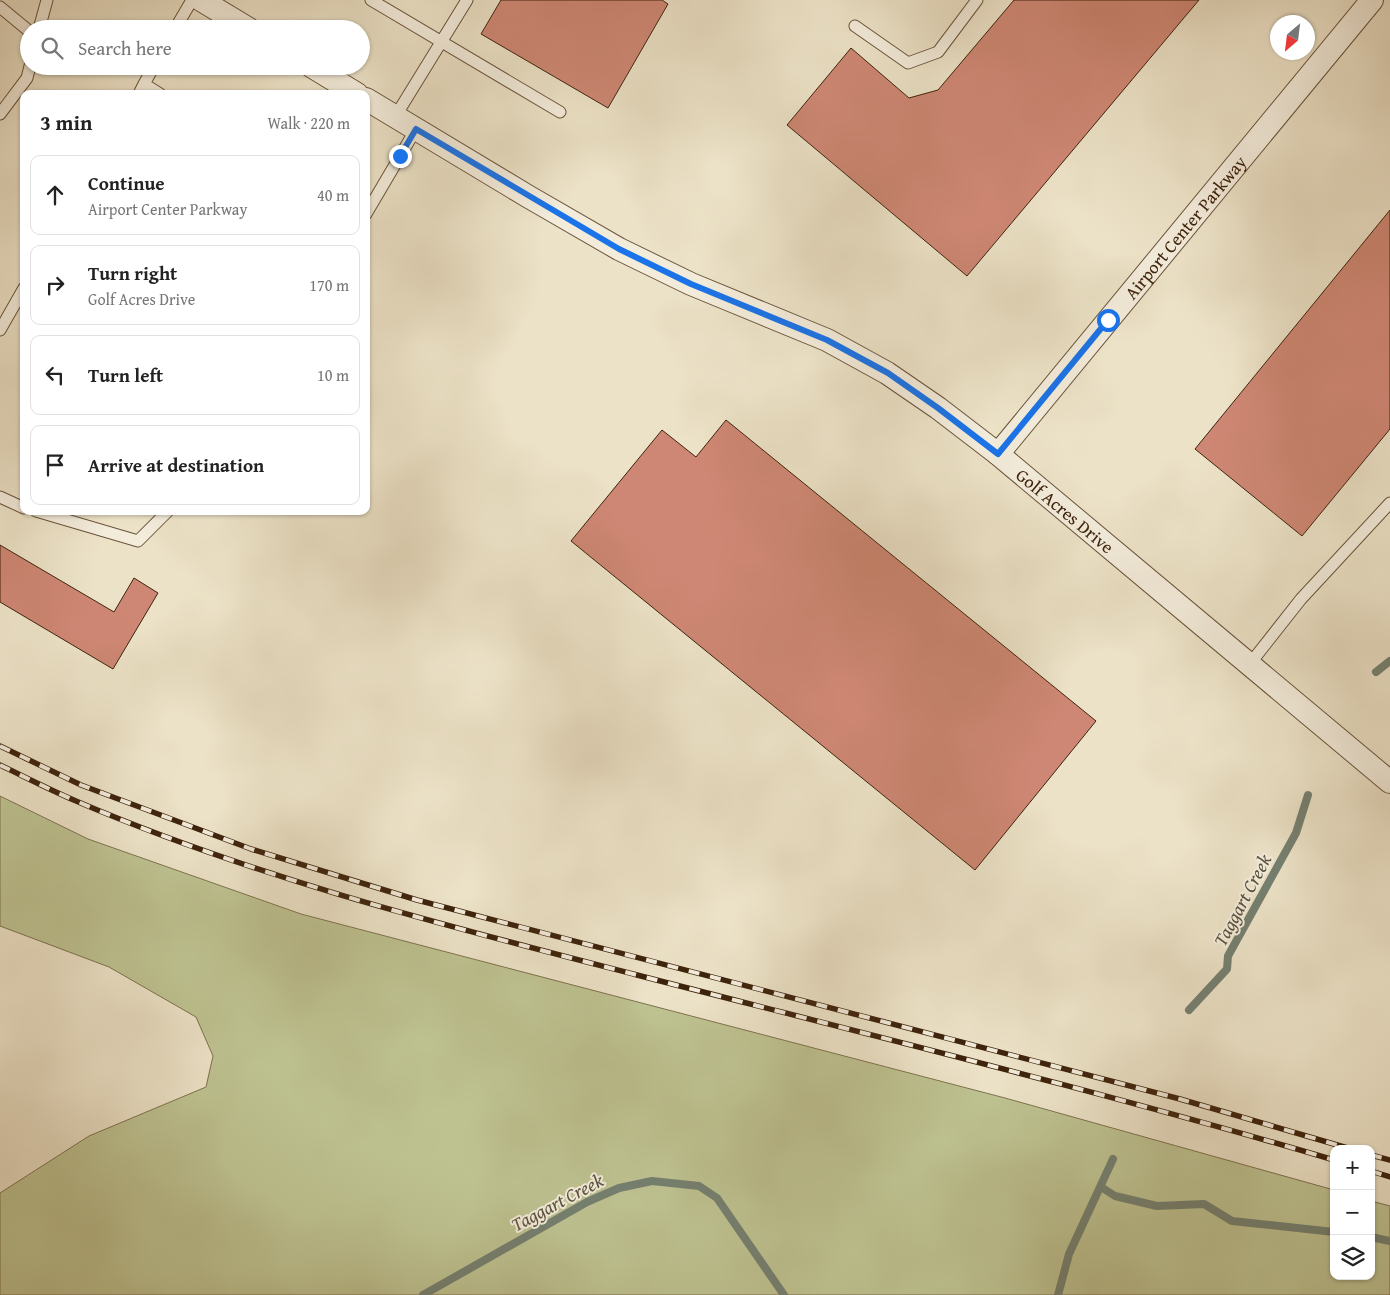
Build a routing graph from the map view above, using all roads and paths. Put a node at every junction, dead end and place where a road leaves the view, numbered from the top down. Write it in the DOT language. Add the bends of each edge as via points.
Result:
graph roads {
  1 [pos="47,0"];
  2 [pos="192,0"];
  3 [pos="201,0"];
  4 [pos="371,0"];
  5 [pos="467,0"];
  6 [pos="977,0"];
  7 [pos="1372,0"];
  8 [pos="0,7"];
  9 [pos="42,20"];
  10 [pos="180,20"];
  11 [pos="234,20"];
  12 [pos="20,24"];
  13 [pos="855,26"];
  14 [pos="441,42"];
  15 [pos="28,75"];
  16 [pos="149,75"];
  17 [pos="326,75"];
  18 [pos="142,89"];
  19 [pos="350,90"];
  20 [pos="370,102"];
  21 [pos="560,112"];
  22 [pos="0,114"];
  23 [pos="395,117"];
  24 [pos="416,129"];
  25 [pos="370,207"];
  26 [pos="20,295"];
  27 [pos="0,330"];
  28 [pos="998,454"];
  29 [pos="0,497"];
  30 [pos="1390,503"];
  31 [pos="20,506"];
  32 [pos="50,515"];
  33 [pos="164,515"];
  34 [pos="1249,665"];
  35 [pos="1390,782"];
  1 -- 9 [label="lane"];
  2 -- 10 [label="lane"];
  3 -- 11 [label="street"];
  4 -- 14 [label="lane"];
  5 -- 14 [label="lane"];
  6 -- 13 [label="lane" via="938,52 908,63"];
  7 -- 28 [label="street, Airport Center Parkway"];
  8 -- 12 [label="lane"];
  14 -- 21 [label="lane"];
  14 -- 23 [label="lane"];
  15 -- 22 [label="lane"];
  16 -- 18 [label="lane"];
  17 -- 19 [label="street"];
  20 -- 23 [label="street, Golf Acres Drive"];
  23 -- 24 [label="street, Golf Acres Drive"];
  24 -- 25 [label="lane"];
  24 -- 28 [label="street, Golf Acres Drive" via="619,249 691,284 827,340 888,373"];
  26 -- 27 [label="lane"];
  28 -- 34 [label="street, Golf Acres Drive"];
  29 -- 31 [label="lane"];
  30 -- 34 [label="lane" via="1301,599"];
  32 -- 33 [label="lane" via="138,541"];
  34 -- 35 [label="street, Golf Acres Drive"];
}
